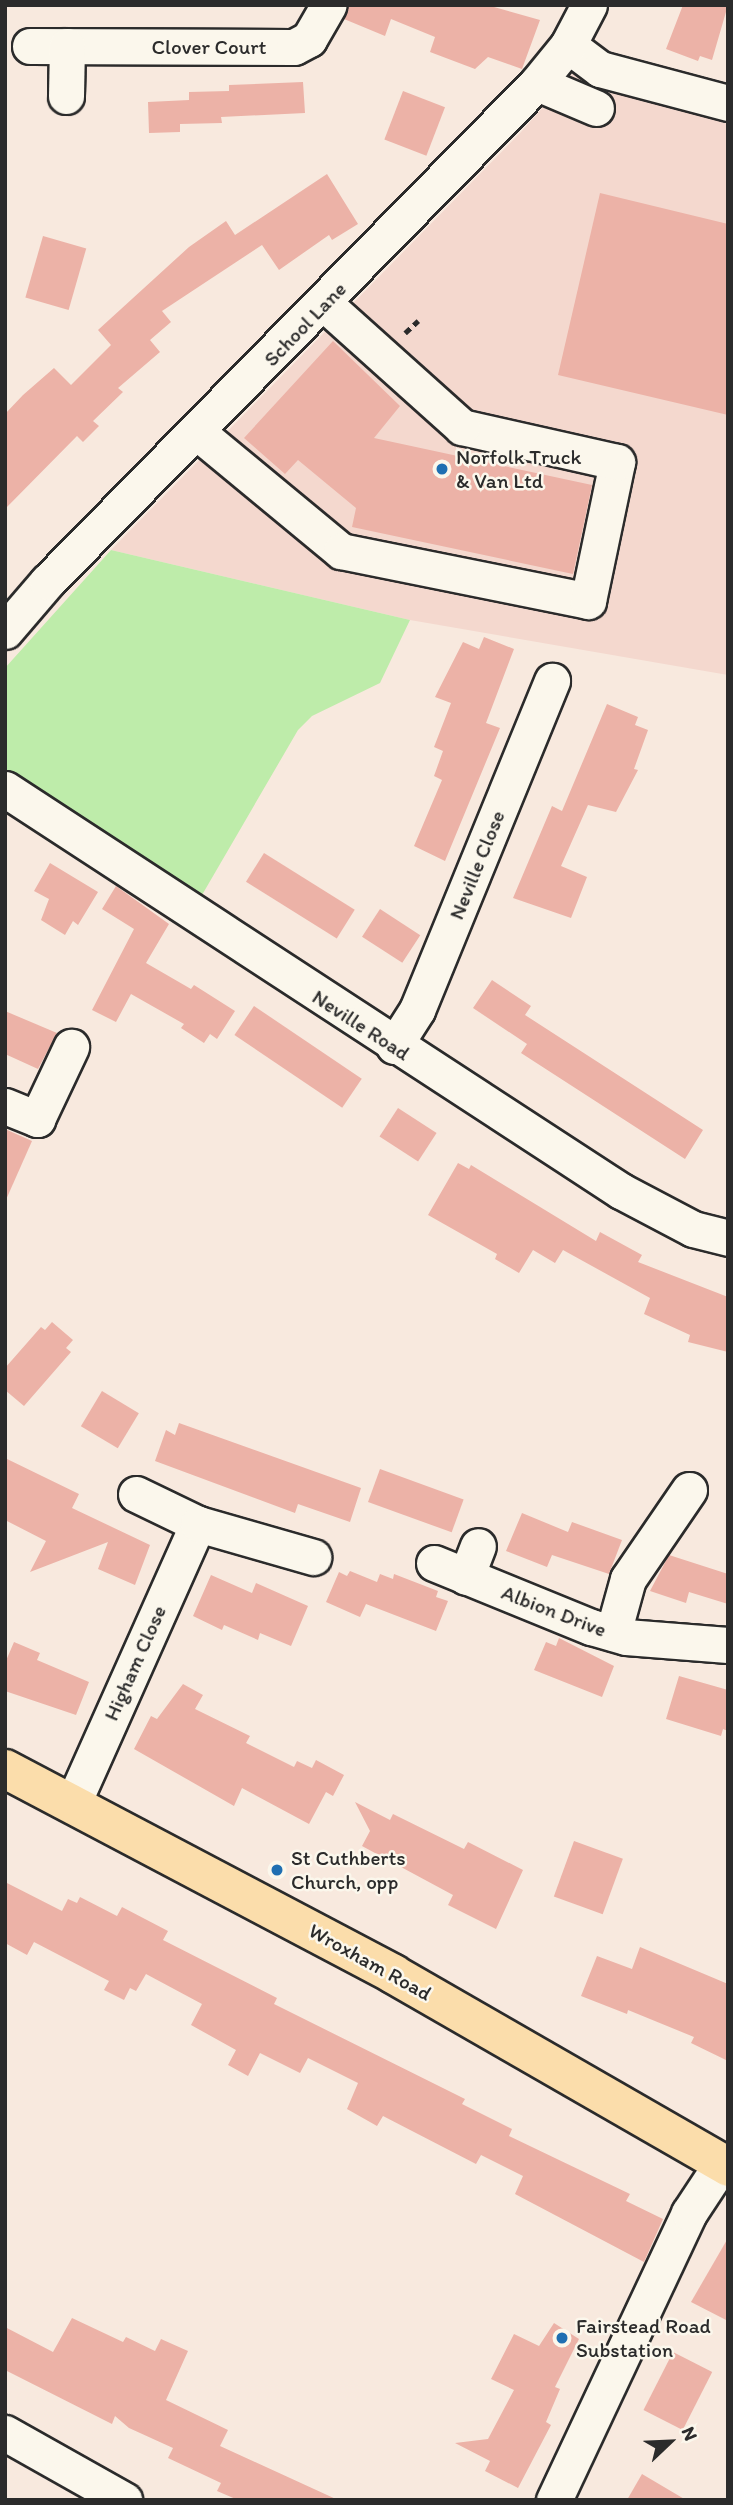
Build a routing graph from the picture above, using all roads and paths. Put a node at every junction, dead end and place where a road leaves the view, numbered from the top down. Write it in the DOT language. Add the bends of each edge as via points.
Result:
graph roads {
  1 [pos="329,5"];
  2 [pos="589,5"];
  3 [pos="568,45"];
  4 [pos="30,46"];
  5 [pos="67,46"];
  6 [pos="537,83"];
  7 [pos="66,96"];
  8 [pos="728,103"];
  9 [pos="596,108"];
  10 [pos="326,304"];
  11 [pos="418,321"];
  12 [pos="405,333"];
  13 [pos="197,432"];
  14 [pos="5,631"];
  15 [pos="552,681"];
  16 [pos="5,789"];
  17 [pos="394,1046"];
  18 [pos="71,1047"];
  19 [pos="5,1106"];
  20 [pos="728,1238"];
  21 [pos="689,1490"];
  22 [pos="136,1494"];
  23 [pos="198,1524"];
  24 [pos="313,1557"];
  25 [pos="433,1563"];
  26 [pos="613,1633"];
  27 [pos="728,1645"];
  28 [pos="5,1769"];
  29 [pos="73,1803"];
  30 [pos="725,2165"];
  31 [pos="5,2433"];
  32 [pos="124,2500"];
  33 [pos="554,2500"];
  1 -- 5 [label="street, Clover Court" via="309,39 294,47"];
  2 -- 3 [label="street, School Lane"];
  3 -- 6 [label="street, School Lane"];
  3 -- 8 [label="street" via="600,69"];
  4 -- 5 [label="street, Clover Court"];
  5 -- 7 [label="street"];
  6 -- 9 [label="street"];
  6 -- 10 [label="street, School Lane"];
  10 -- 13 [label="street, School Lane"];
  10 -- 13 [label="street" via="463,427 617,462 588,601 341,551"];
  11 -- 12 [label="path"];
  13 -- 14 [label="street, School Lane" via="56,573"];
  15 -- 17 [label="street, Neville Close" via="417,1010"];
  16 -- 17 [label="street, Neville Road"];
  17 -- 20 [label="street, Neville Road" via="652,1209 694,1229"];
  18 -- 19 [label="street" via="37,1119"];
  21 -- 26 [label="street" via="628,1579"];
  22 -- 23 [label="street"];
  23 -- 24 [label="street"];
  23 -- 29 [label="street, Higham Close"];
  25 -- 26 [label="street, Albion Drive" via="472,1561"];
  26 -- 27 [label="street, Albion Drive"];
  28 -- 29 [label="main road, Wroxham Road"];
  29 -- 30 [label="main road, Wroxham Road" via="393,1974"];
  30 -- 33 [label="street" via="689,2213"];
  31 -- 32 [label="street"];
}
